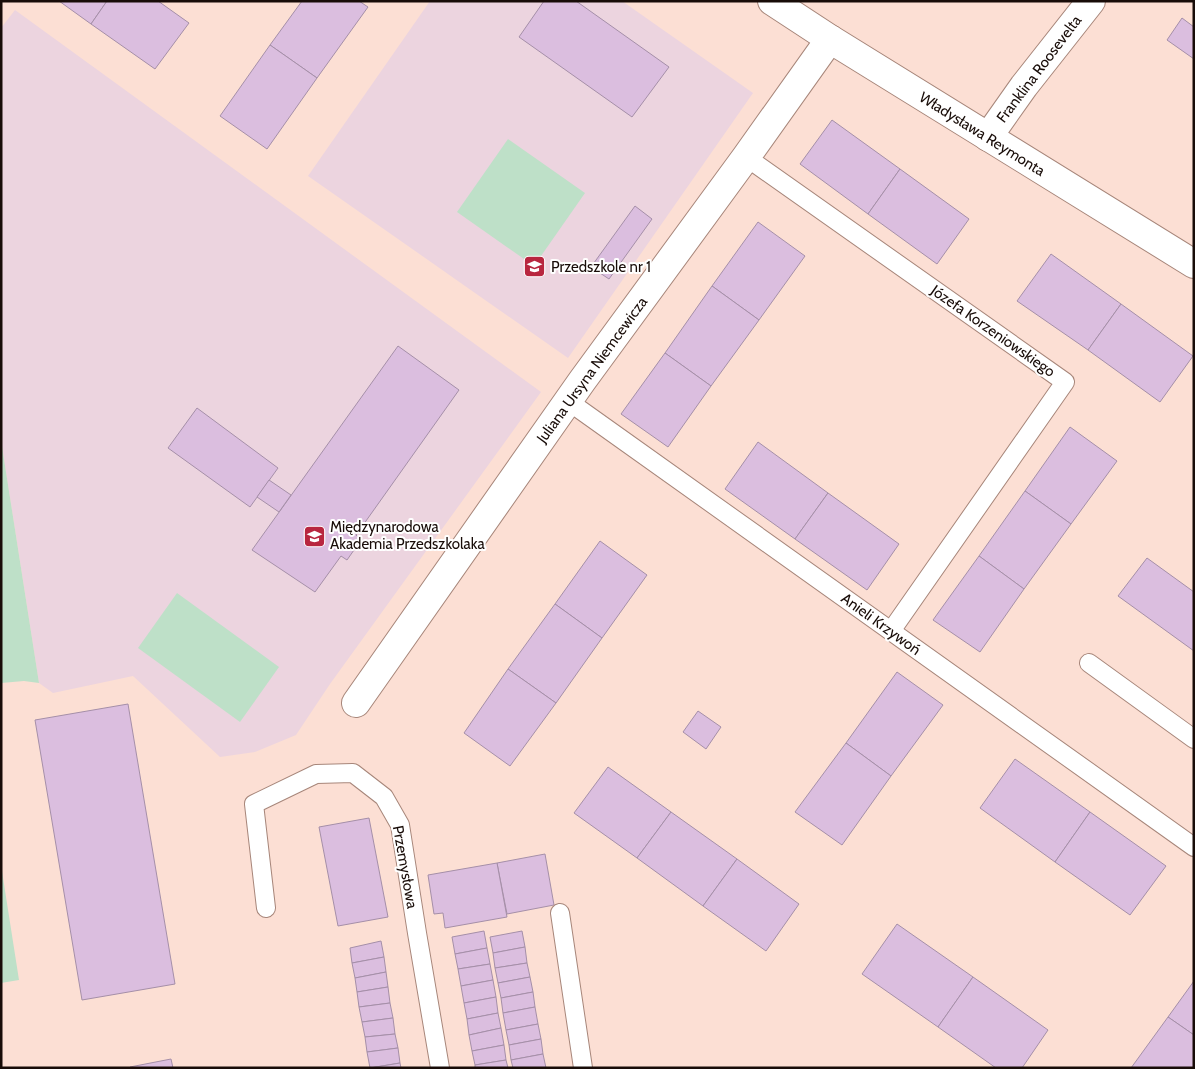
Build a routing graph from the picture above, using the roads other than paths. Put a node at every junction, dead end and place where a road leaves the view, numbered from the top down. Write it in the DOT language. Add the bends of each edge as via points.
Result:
graph roads {
  1 [pos="772,1"];
  2 [pos="1091,1"];
  3 [pos="830,39"];
  4 [pos="988,137"];
  5 [pos="746,157"];
  6 [pos="1194,264"];
  7 [pos="568,401"];
  8 [pos="891,631"];
  9 [pos="1088,663"];
  10 [pos="356,702"];
  11 [pos="1194,739"];
  12 [pos="1194,847"];
  13 [pos="266,908"];
  14 [pos="560,913"];
  15 [pos="440,1068"];
  16 [pos="583,1068"];
  1 -- 3 [label="street, Władysława Reymonta"];
  2 -- 4 [label="street, Franklina Roosevelta"];
  3 -- 4 [label="street, Władysława Reymonta"];
  3 -- 5 [label="street, Juliana Ursyna Niemcewicza"];
  4 -- 6 [label="street, Władysława Reymonta"];
  5 -- 7 [label="street, Juliana Ursyna Niemcewicza"];
  5 -- 8 [label="lane, Józefa Korzeniowskiego" via="1065,382"];
  7 -- 8 [label="lane, Anieli Krzywoń"];
  7 -- 10 [label="street, Juliana Ursyna Niemcewicza"];
  8 -- 12 [label="lane, Anieli Krzywoń"];
  9 -- 11 [label="lane"];
  13 -- 15 [label="lane, Przemysłowa" via="254,804 316,774 353,773 384,797 400,825"];
  14 -- 16 [label="lane"];
}
